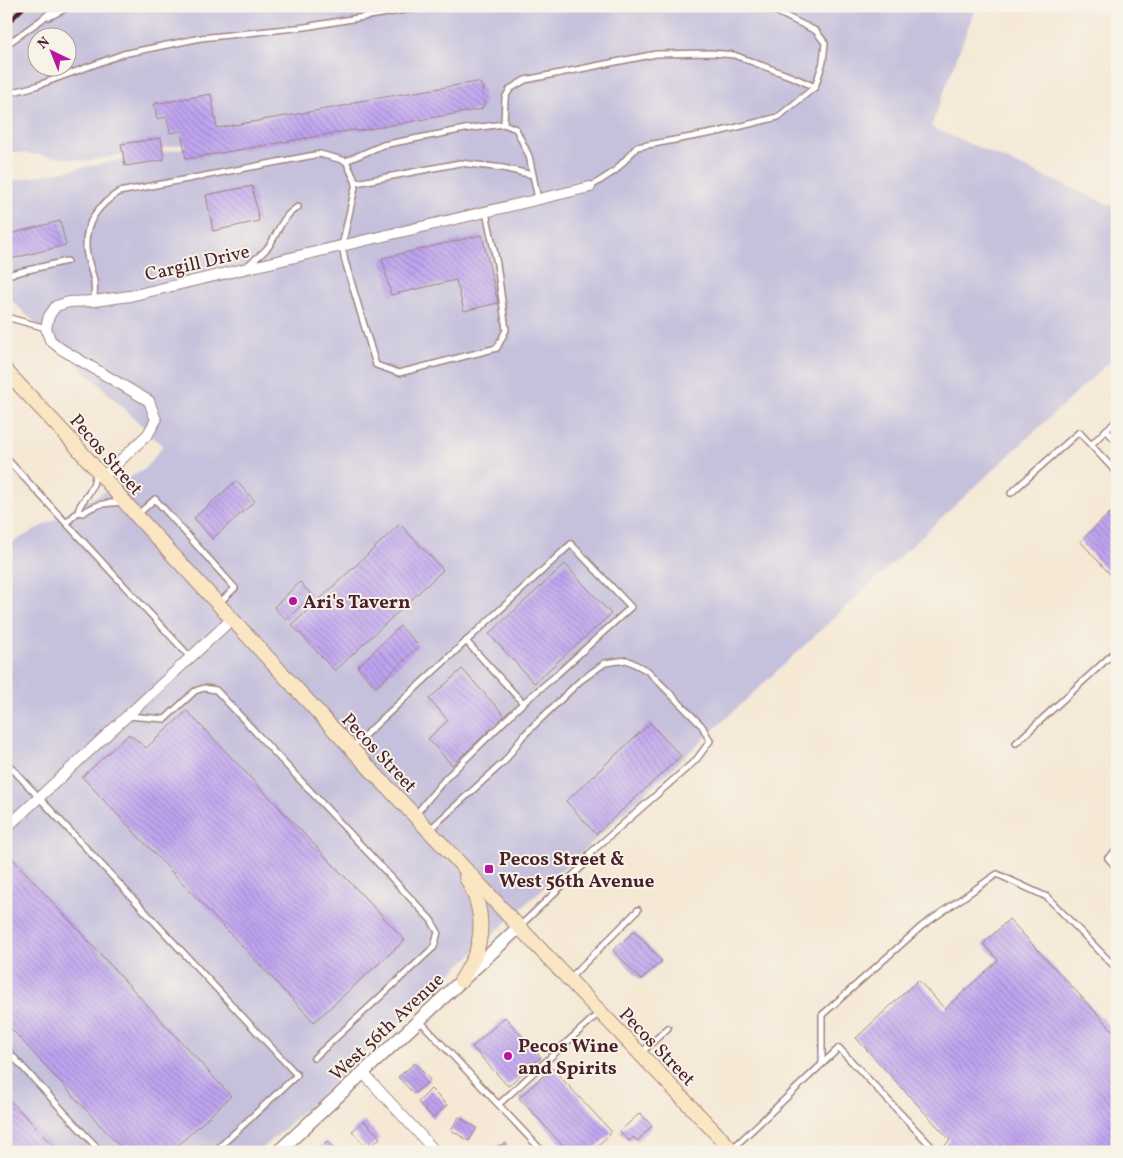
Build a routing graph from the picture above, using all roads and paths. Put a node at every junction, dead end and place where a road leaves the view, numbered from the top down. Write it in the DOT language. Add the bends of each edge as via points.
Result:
graph roads {
  1 [pos="58,6"];
  2 [pos="71,6"];
  3 [pos="428,6"];
  4 [pos="751,6"];
  5 [pos="41,20"];
  6 [pos="6,45"];
  7 [pos="815,87"];
  8 [pos="6,94"];
  9 [pos="504,124"];
  10 [pos="346,161"];
  11 [pos="533,175"];
  12 [pos="356,183"];
  13 [pos="590,186"];
  14 [pos="538,199"];
  15 [pos="298,207"];
  16 [pos="486,211"];
  17 [pos="342,246"];
  18 [pos="67,261"];
  19 [pos="244,269"];
  20 [pos="6,275"];
  21 [pos="94,301"];
  22 [pos="6,306"];
  23 [pos="8,317"];
  24 [pos="46,328"];
  25 [pos="6,371"];
  26 [pos="1117,420"];
  27 [pos="1106,430"];
  28 [pos="1117,442"];
  29 [pos="1091,445"];
  30 [pos="6,458"];
  31 [pos="100,473"];
  32 [pos="1117,473"];
  33 [pos="1011,492"];
  34 [pos="124,502"];
  35 [pos="78,512"];
  36 [pos="137,516"];
  37 [pos="66,523"];
  38 [pos="218,604"];
  39 [pos="232,619"];
  40 [pos="466,641"];
  41 [pos="1117,650"];
  42 [pos="190,657"];
  43 [pos="524,703"];
  44 [pos="127,716"];
  45 [pos="1016,743"];
  46 [pos="351,748"];
  47 [pos="6,762"];
  48 [pos="39,798"];
  49 [pos="414,816"];
  50 [pos="6,828"];
  51 [pos="429,831"];
  52 [pos="1117,850"];
  53 [pos="454,857"];
  54 [pos="1117,868"];
  55 [pos="638,910"];
  56 [pos="519,928"];
  57 [pos="1117,969"];
  58 [pos="568,979"];
  59 [pos="461,981"];
  60 [pos="600,1012"];
  61 [pos="420,1020"];
  62 [pos="668,1028"];
  63 [pos="6,1049"];
  64 [pos="640,1054"];
  65 [pos="314,1058"];
  66 [pos="822,1064"];
  67 [pos="363,1072"];
  68 [pos="499,1104"];
  69 [pos="932,1147"];
  70 [pos="733,1150"];
  71 [pos="101,1152"];
  72 [pos="214,1152"];
  73 [pos="278,1152"];
  74 [pos="436,1152"];
  75 [pos="543,1152"];
  1 -- 5 [label="lane"];
  2 -- 5 [label="lane"];
  3 -- 8 [label="lane" via="304,27 201,38 123,54"];
  4 -- 7 [label="lane" via="775,12 816,31 826,43"];
  5 -- 6 [label="lane"];
  7 -- 9 [label="lane" via="734,55 656,54 525,80 510,89 504,98"];
  7 -- 13 [label="lane" via="778,117 638,147 616,171"];
  9 -- 10 [label="lane" via="383,145"];
  9 -- 11 [label="lane" via="516,129 529,156"];
  10 -- 12 [label="lane"];
  10 -- 21 [label="lane" via="320,154 119,192 93,215 88,229 86,247 94,282"];
  11 -- 12 [label="lane" via="460,163"];
  11 -- 14 [label="lane"];
  12 -- 17 [label="lane"];
  13 -- 14 [label="street, Cargill Drive"];
  14 -- 16 [label="street, Cargill Drive"];
  15 -- 19 [label="lane" via="290,211 269,247"];
  16 -- 17 [label="street, Cargill Drive"];
  16 -- 17 [label="lane" via="506,330 497,348 399,373 376,365"];
  17 -- 19 [label="street, Cargill Drive"];
  18 -- 20 [label="lane"];
  19 -- 21 [label="street, Cargill Drive" via="130,296"];
  21 -- 24 [label="street, Cargill Drive" via="56,306"];
  22 -- 23 [label="lane"];
  23 -- 24 [label="lane"];
  24 -- 31 [label="street" via="50,340 61,349 150,401 156,420 148,434"];
  25 -- 31 [label="main road, Pecos Street"];
  26 -- 27 [label="lane"];
  27 -- 28 [label="lane"];
  27 -- 29 [label="lane"];
  29 -- 32 [label="lane"];
  29 -- 33 [label="lane" via="1079,432"];
  30 -- 37 [label="lane"];
  31 -- 34 [label="main road, Pecos Street"];
  31 -- 35 [label="lane"];
  34 -- 35 [label="lane" via="99,504 83,513"];
  34 -- 36 [label="main road, Pecos Street"];
  35 -- 37 [label="lane"];
  36 -- 38 [label="main road, Pecos Street"];
  36 -- 38 [label="lane" via="155,499 235,588"];
  37 -- 42 [label="lane"];
  38 -- 39 [label="main road, Pecos Street"];
  39 -- 42 [label="street"];
  39 -- 46 [label="main road, Pecos Street"];
  40 -- 43 [label="lane"];
  40 -- 43 [label="lane" via="571,544 631,607"];
  40 -- 46 [label="lane"];
  41 -- 45 [label="lane"];
  42 -- 44 [label="street"];
  43 -- 49 [label="lane" via="445,779"];
  44 -- 48 [label="street"];
  44 -- 65 [label="lane" via="165,718 195,691 204,688 216,690 431,920 438,932 434,947"];
  46 -- 49 [label="main road, Pecos Street"];
  47 -- 48 [label="lane"];
  48 -- 50 [label="street"];
  48 -- 72 [label="lane" via="297,1075"];
  49 -- 51 [label="main road, Pecos Street"];
  51 -- 53 [label="main road, Pecos Street"];
  51 -- 56 [label="lane" via="505,761 522,737 605,663 627,660 648,671 702,726 710,741 696,760 591,856"];
  52 -- 54 [label="lane" via="1108,858"];
  53 -- 56 [label="main road, Pecos Street"];
  53 -- 59 [label="main road" via="478,901 481,923 476,954"];
  55 -- 58 [label="lane"];
  56 -- 58 [label="main road, Pecos Street"];
  56 -- 59 [label="street, West 56th Avenue"];
  57 -- 66 [label="lane" via="1047,897 997,874 922,926 822,1016"];
  58 -- 60 [label="main road, Pecos Street"];
  59 -- 61 [label="street, West 56th Avenue"];
  60 -- 64 [label="main road, Pecos Street"];
  60 -- 68 [label="lane"];
  61 -- 67 [label="street, West 56th Avenue"];
  61 -- 68 [label="lane"];
  62 -- 64 [label="lane"];
  63 -- 71 [label="lane"];
  64 -- 70 [label="main road, Pecos Street"];
  66 -- 69 [label="lane" via="839,1048"];
  66 -- 70 [label="lane"];
  67 -- 73 [label="street, West 56th Avenue"];
  67 -- 74 [label="street"];
  68 -- 75 [label="lane"];
}
